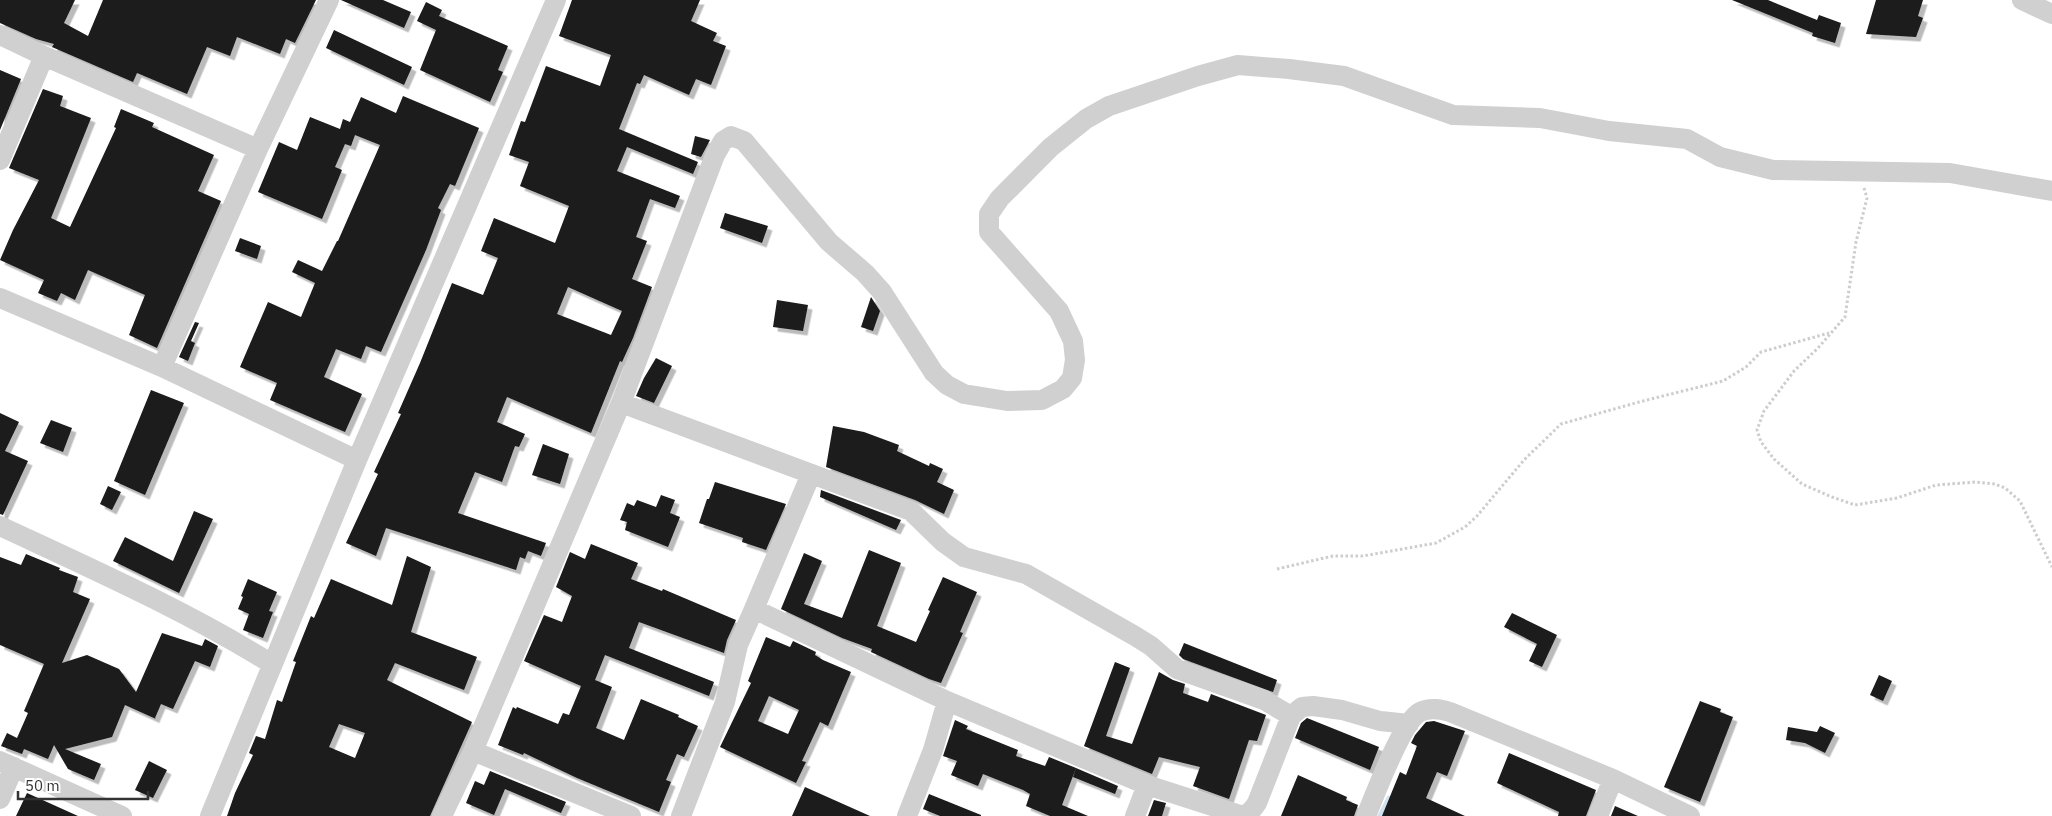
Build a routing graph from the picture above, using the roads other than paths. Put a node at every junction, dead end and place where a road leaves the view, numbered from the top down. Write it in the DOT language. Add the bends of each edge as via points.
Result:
graph roads {
  1 [pos="329,0"];
  2 [pos="556,0"];
  3 [pos="2022,0"];
  4 [pos="2052,14"];
  5 [pos="0,35"];
  6 [pos="44,56"];
  7 [pos="258,149"];
  8 [pos="0,160"];
  9 [pos="2052,191"];
  10 [pos="0,298"];
  11 [pos="162,367"];
  12 [pos="621,403"];
  13 [pos="357,460"];
  14 [pos="811,474"];
  15 [pos="0,526"];
  16 [pos="754,609"];
  17 [pos="272,664"];
  18 [pos="947,700"];
  19 [pos="1291,716"];
  20 [pos="1409,724"];
  21 [pos="473,751"];
  22 [pos="7,764"];
  23 [pos="1613,779"];
  24 [pos="1147,785"];
  25 [pos="0,799"];
  26 [pos="122,816"];
  27 [pos="210,816"];
  28 [pos="442,816"];
  29 [pos="632,816"];
  30 [pos="680,816"];
  31 [pos="907,816"];
  32 [pos="1134,816"];
  33 [pos="1366,816"];
  34 [pos="1598,816"];
  35 [pos="1690,816"];
  1 -- 7 [label="street"];
  2 -- 13 [label="street"];
  3 -- 4 [label="street"];
  5 -- 6 [label="street"];
  6 -- 7 [label="street"];
  6 -- 8 [label="street"];
  7 -- 11 [label="street"];
  9 -- 12 [label="street" via="1950,173 1773,170 1720,157 1687,140 1609,131 1540,118 1453,115 1344,76 1238,66 1109,106 1086,119 1051,147 1000,198 989,214 989,232 1059,311 1073,342 1075,360 1072,378 1063,390 1042,400 1007,401 964,394 934,373 882,292 829,242 744,141 731,136 723,141 715,155"];
  10 -- 11 [label="street"];
  11 -- 13 [label="street"];
  12 -- 14 [label="street"];
  12 -- 21 [label="street"];
  13 -- 17 [label="street"];
  14 -- 16 [label="street"];
  14 -- 19 [label="street" via="911,511 964,557 1026,574 1135,636 1177,669 1264,700"];
  15 -- 17 [label="street" via="150,596 222,633"];
  16 -- 18 [label="street"];
  16 -- 30 [label="street" via="738,645 725,702"];
  17 -- 27 [label="street"];
  18 -- 24 [label="street"];
  18 -- 31 [label="street" via="933,750"];
  19 -- 20 [label="street" via="1312,706"];
  19 -- 24 [label="street" via="1257,803 1245,815"];
  20 -- 23 [label="street" via="1418,712 1436,708"];
  20 -- 33 [label="street" via="1401,734"];
  21 -- 28 [label="street"];
  21 -- 29 [label="street"];
  22 -- 25 [label="street"];
  22 -- 26 [label="street"];
  23 -- 34 [label="street"];
  23 -- 35 [label="street"];
  24 -- 32 [label="street"];
}
